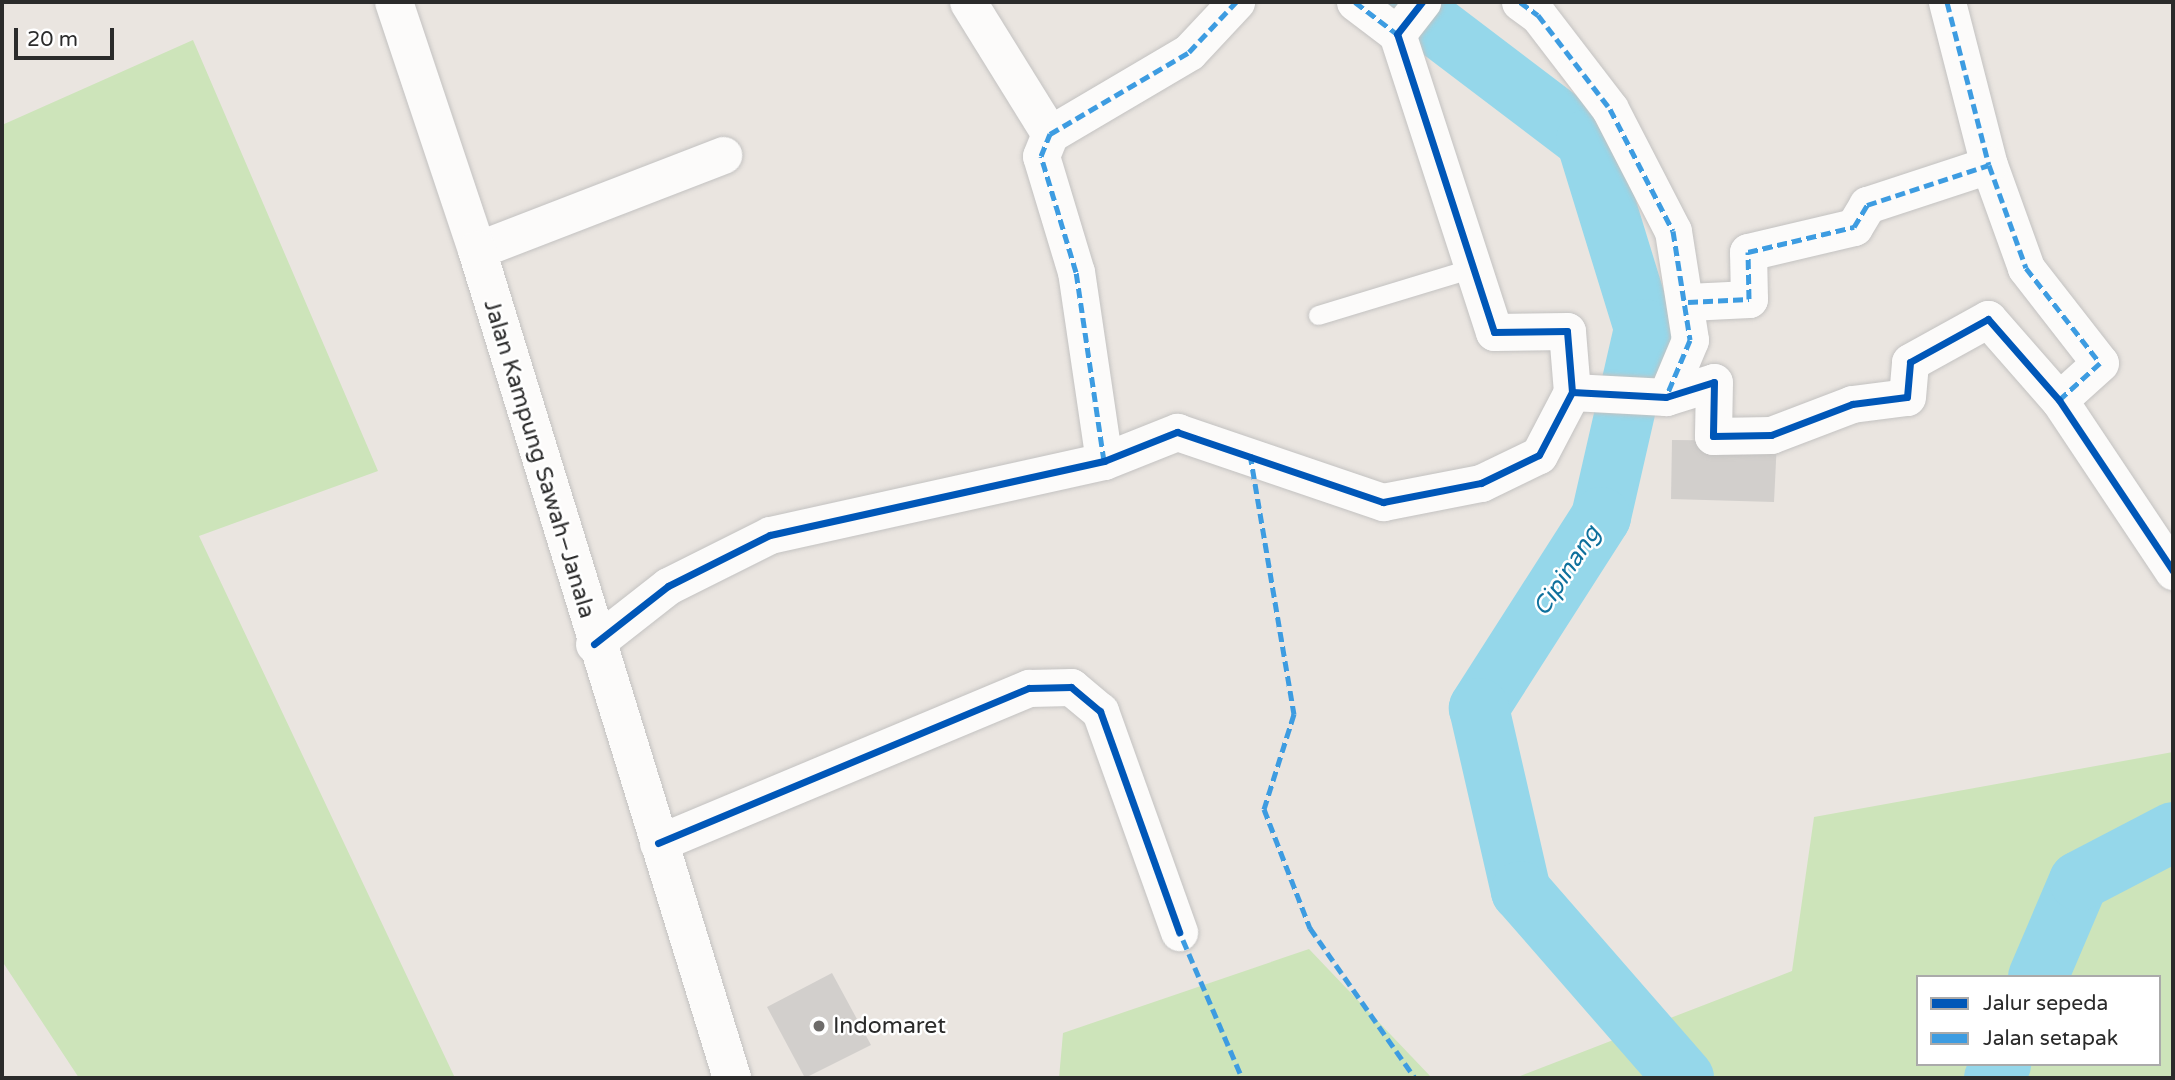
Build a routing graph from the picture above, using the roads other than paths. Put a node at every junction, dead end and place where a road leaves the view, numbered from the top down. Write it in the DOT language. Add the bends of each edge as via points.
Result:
graph roads {
  1 [pos="394,2"];
  2 [pos="968,2"];
  3 [pos="1236,2"];
  4 [pos="1355,2"];
  5 [pos="1520,2"];
  6 [pos="1947,2"];
  7 [pos="1409,18"];
  8 [pos="1050,134"];
  9 [pos="723,155"];
  10 [pos="1989,165"];
  11 [pos="477,250"];
  12 [pos="1473,268"];
  13 [pos="1688,302"];
  14 [pos="1318,315"];
  15 [pos="1588,393"];
  16 [pos="1666,397"];
  17 [pos="2059,400"];
  18 [pos="1104,461"];
  19 [pos="2173,571"];
  20 [pos="594,644"];
  21 [pos="658,843"];
  22 [pos="1179,932"];
  23 [pos="732,1078"];
  1 -- 11 [label="main road, Jalan Kampung Sawah–Janala"];
  2 -- 8 [label="street"];
  3 -- 8 [label="street" via="1189,52"];
  4 -- 7 [label="street"];
  5 -- 13 [label="street" via="1538,15 1610,108 1673,231"];
  6 -- 10 [label="street"];
  7 -- 12 [label="street"];
  8 -- 18 [label="street" via="1041,156 1076,272"];
  9 -- 11 [label="street"];
  10 -- 13 [label="street" via="1867,205 1854,227 1748,252 1749,299"];
  10 -- 17 [label="street" via="2026,268 2100,363"];
  11 -- 20 [label="main road, Jalan Kampung Sawah–Janala"];
  12 -- 14 [label="lane"];
  12 -- 15 [label="street" via="1493,332 1567,331"];
  13 -- 16 [label="street" via="1690,340"];
  15 -- 16 [label="street"];
  15 -- 18 [label="street" via="1539,455 1481,483 1383,502 1177,432"];
  16 -- 17 [label="street" via="1714,382 1713,436 1771,435 1852,404 1908,397 1910,362 1988,319"];
  17 -- 19 [label="street"];
  18 -- 20 [label="street" via="770,535 668,586"];
  20 -- 21 [label="main road, Jalan Kampung Sawah–Janala"];
  21 -- 22 [label="street" via="1029,688 1071,687 1100,711"];
  21 -- 23 [label="main road, Jalan Kampung Sawah–Janala"];
}
